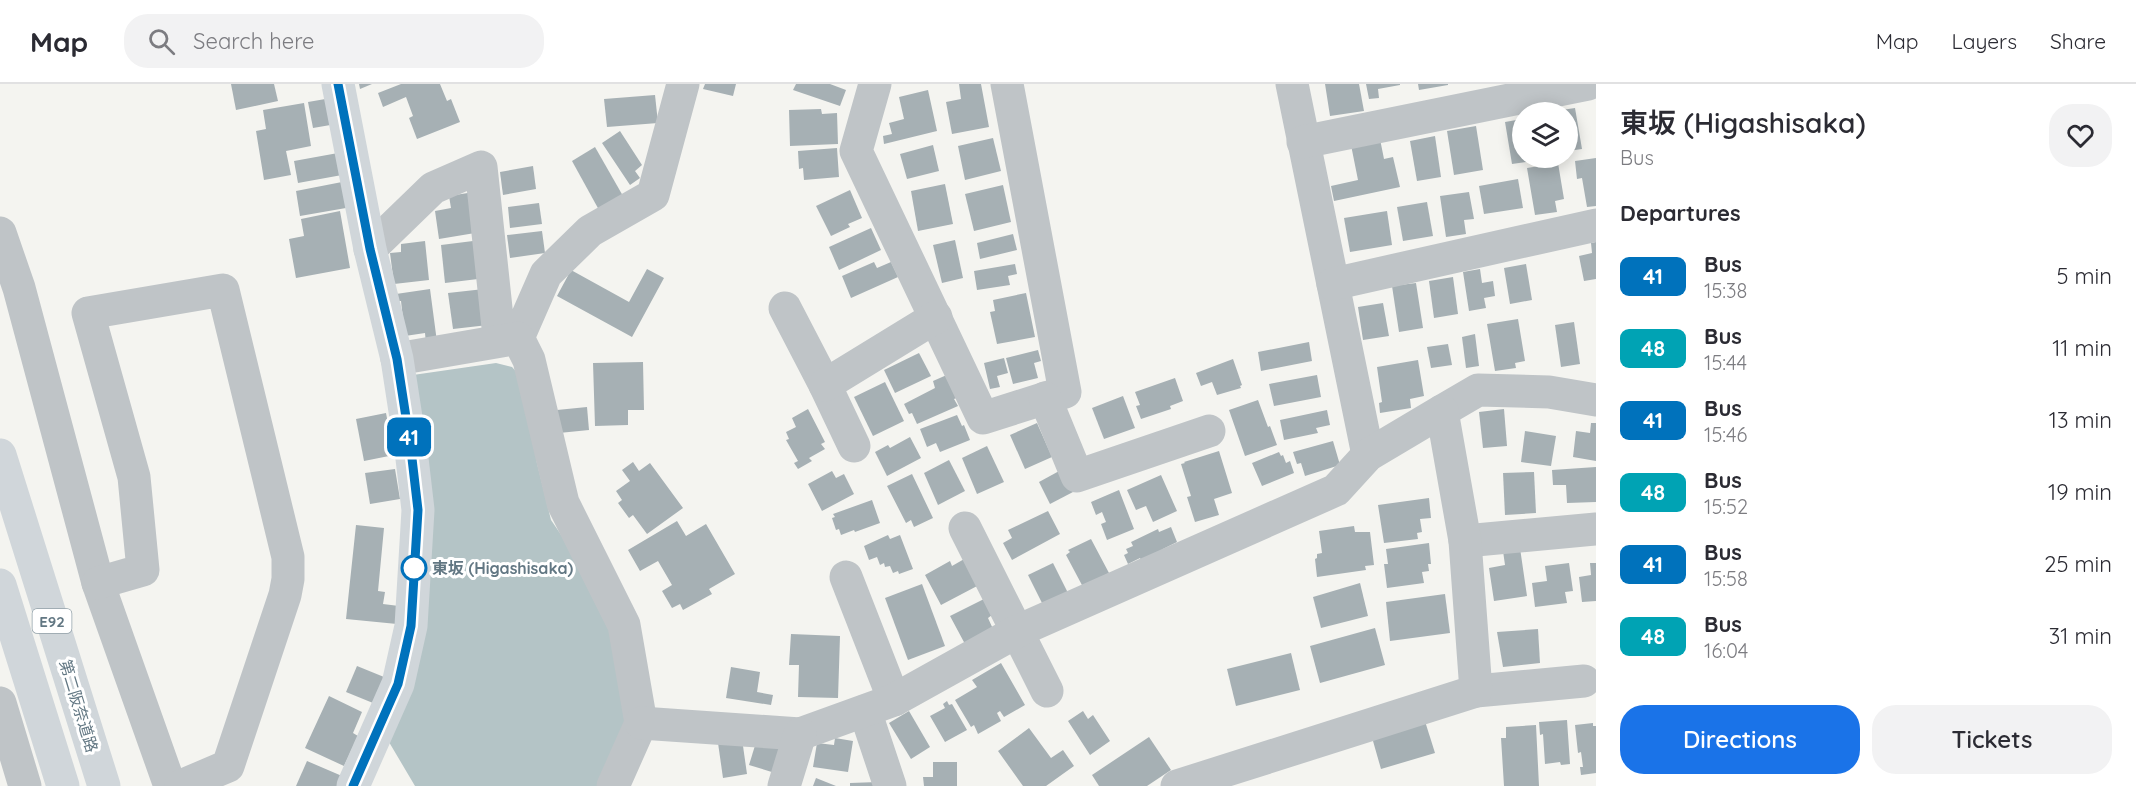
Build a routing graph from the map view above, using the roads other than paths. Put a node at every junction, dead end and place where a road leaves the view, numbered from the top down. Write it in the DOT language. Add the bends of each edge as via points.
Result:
graph roads {
  1 [pos="338,84"];
  2 [pos="683,84"];
  3 [pos="875,84"];
  4 [pos="1007,84"];
  5 [pos="1292,84"];
  6 [pos="1588,84"];
  7 [pos="1304,142"];
  8 [pos="1596,225"];
  9 [pos="0,233"];
  10 [pos="370,249"];
  11 [pos="1333,284"];
  12 [pos="785,308"];
  13 [pos="936,317"];
  14 [pos="518,339"];
  15 [pos="397,359"];
  16 [pos="825,385"];
  17 [pos="1045,398"];
  18 [pos="1596,400"];
  19 [pos="1442,411"];
  20 [pos="1209,431"];
  21 [pos="854,446"];
  22 [pos="0,455"];
  23 [pos="1368,455"];
  24 [pos="964,528"];
  25 [pos="1596,529"];
  26 [pos="1465,541"];
  27 [pos="846,577"];
  28 [pos="98,583"];
  29 [pos="0,585"];
  30 [pos="1018,631"];
  31 [pos="1584,681"];
  32 [pos="1047,691"];
  33 [pos="1476,691"];
  34 [pos="0,703"];
  35 [pos="879,706"];
  36 [pos="641,723"];
  37 [pos="800,734"];
  38 [pos="25,786"];
  39 [pos="63,786"];
  40 [pos="104,786"];
  41 [pos="170,786"];
  42 [pos="181,786"];
  43 [pos="353,786"];
  44 [pos="613,786"];
  45 [pos="784,786"];
  46 [pos="890,786"];
  47 [pos="1177,786"];
  1 -- 10 [label="highway"];
  2 -- 14 [label="street" via="653,195 590,231 546,274"];
  3 -- 13 [label="street" via="856,151"];
  4 -- 17 [label="street" via="1065,392"];
  5 -- 7 [label="street"];
  6 -- 7 [label="street"];
  7 -- 11 [label="street"];
  8 -- 11 [label="street"];
  9 -- 28 [label="street" via="19,288"];
  10 -- 14 [label="street" via="434,188 481,167 498,327"];
  10 -- 15 [label="highway"];
  11 -- 23 [label="street"];
  12 -- 16 [label="street"];
  13 -- 16 [label="street"];
  13 -- 17 [label="street" via="983,418"];
  14 -- 15 [label="street"];
  14 -- 36 [label="street" via="529,360 563,503 624,625"];
  15 -- 43 [label="highway" via="418,510 411,626 398,684"];
  16 -- 21 [label="street"];
  17 -- 20 [label="street" via="1077,476"];
  18 -- 19 [label="street" via="1549,392 1478,390"];
  19 -- 23 [label="street"];
  19 -- 26 [label="street"];
  22 -- 40 [label="highway, 第二阪奈道路 / E92"];
  23 -- 30 [label="street" via="1336,490"];
  24 -- 30 [label="street"];
  25 -- 26 [label="street"];
  26 -- 33 [label="street"];
  27 -- 35 [label="street"];
  28 -- 41 [label="street"];
  28 -- 42 [label="street" via="143,570 134,477 88,313 224,291 288,557 288,579 228,766"];
  29 -- 39 [label="highway, E92"];
  30 -- 32 [label="street"];
  30 -- 35 [label="street"];
  31 -- 33 [label="street"];
  33 -- 47 [label="street"];
  34 -- 38 [label="street"];
  35 -- 37 [label="street"];
  35 -- 46 [label="street"];
  36 -- 37 [label="street"];
  36 -- 44 [label="street"];
  37 -- 45 [label="street"];
}
